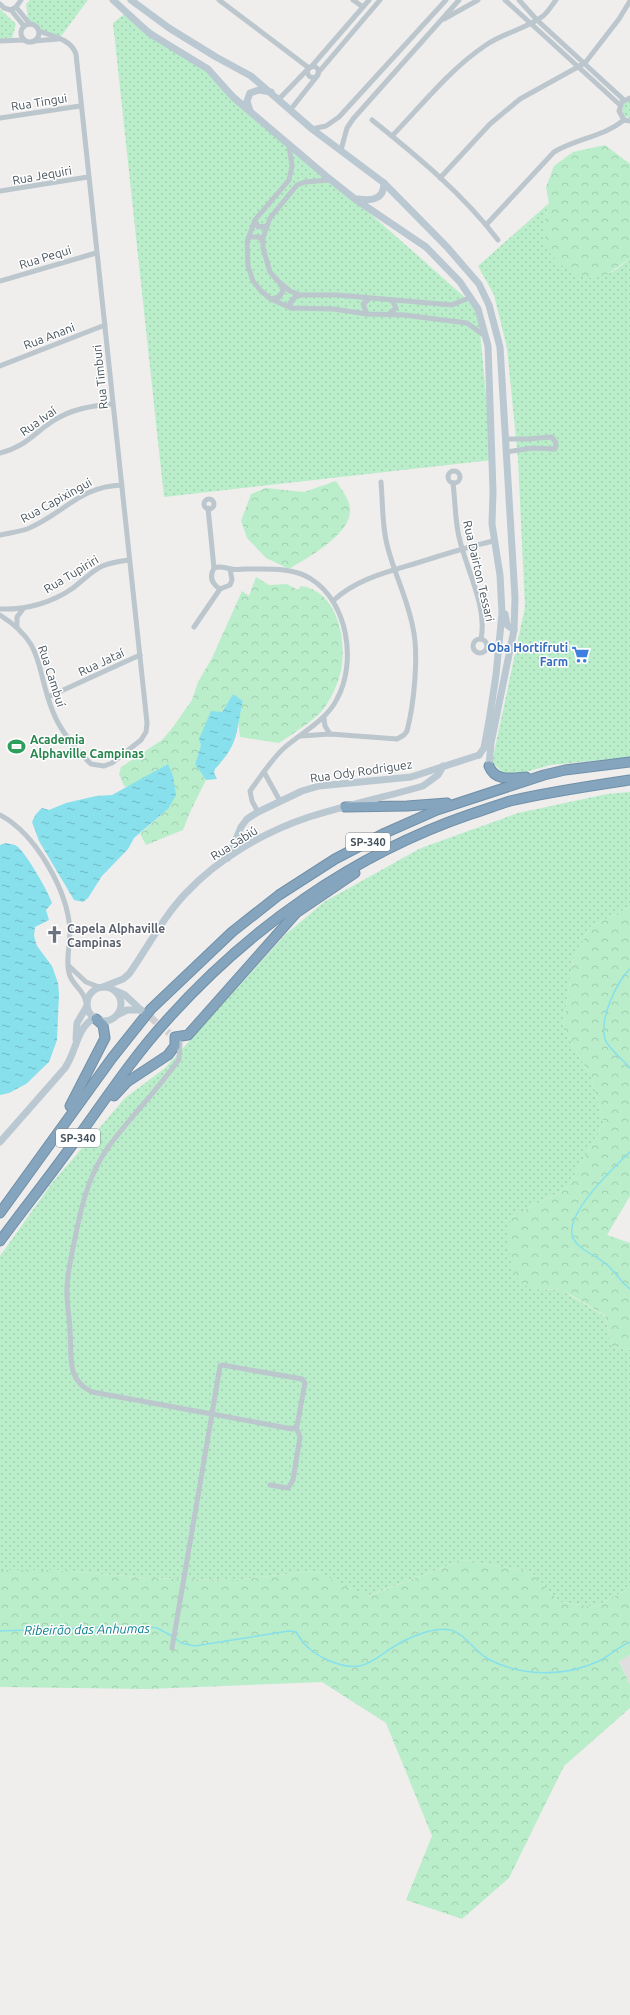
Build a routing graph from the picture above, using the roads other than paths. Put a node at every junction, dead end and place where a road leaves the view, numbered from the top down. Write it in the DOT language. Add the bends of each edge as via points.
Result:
graph roads {
  1 [pos="21,0"];
  2 [pos="112,0"];
  3 [pos="131,0"];
  4 [pos="219,0"];
  5 [pos="353,0"];
  6 [pos="380,0"];
  7 [pos="446,0"];
  8 [pos="459,0"];
  9 [pos="478,0"];
  10 [pos="505,0"];
  11 [pos="519,0"];
  12 [pos="556,0"];
  13 [pos="630,1"];
  14 [pos="0,4"];
  15 [pos="364,5"];
  16 [pos="14,9"];
  17 [pos="372,10"];
  18 [pos="366,16"];
  19 [pos="537,20"];
  20 [pos="438,23"];
  21 [pos="530,24"];
  22 [pos="27,25"];
  23 [pos="38,31"];
  24 [pos="58,39"];
  25 [pos="24,40"];
  26 [pos="0,41"];
  27 [pos="34,41"];
  28 [pos="585,63"];
  29 [pos="578,67"];
  30 [pos="309,68"];
  31 [pos="318,74"];
  32 [pos="272,92"];
  33 [pos="630,98"];
  34 [pos="279,99"];
  35 [pos="624,100"];
  36 [pos="620,105"];
  37 [pos="80,106"];
  38 [pos="291,109"];
  39 [pos="252,114"];
  40 [pos="0,118"];
  41 [pos="372,120"];
  42 [pos="627,121"];
  43 [pos="312,129"];
  44 [pos="392,136"];
  45 [pos="289,145"];
  46 [pos="342,150"];
  47 [pos="88,177"];
  48 [pos="440,178"];
  49 [pos="330,180"];
  50 [pos="384,183"];
  51 [pos="0,191"];
  52 [pos="356,199"];
  53 [pos="255,220"];
  54 [pos="486,225"];
  55 [pos="267,226"];
  56 [pos="249,237"];
  57 [pos="498,240"];
  58 [pos="263,242"];
  59 [pos="96,252"];
  60 [pos="0,281"];
  61 [pos="281,284"];
  62 [pos="300,295"];
  63 [pos="471,297"];
  64 [pos="370,298"];
  65 [pos="271,299"];
  66 [pos="392,300"];
  67 [pos="291,308"];
  68 [pos="367,314"];
  69 [pos="389,314"];
  70 [pos="105,325"];
  71 [pos="487,337"];
  72 [pos="0,366"];
  73 [pos="112,404"];
  74 [pos="506,439"];
  75 [pos="506,452"];
  76 [pos="0,453"];
  77 [pos="381,482"];
  78 [pos="453,483"];
  79 [pos="122,485"];
  80 [pos="208,508"];
  81 [pos="0,534"];
  82 [pos="493,541"];
  83 [pos="462,549"];
  84 [pos="129,560"];
  85 [pos="214,568"];
  86 [pos="230,569"];
  87 [pos="395,570"];
  88 [pos="220,589"];
  89 [pos="502,596"];
  90 [pos="334,600"];
  91 [pos="24,608"];
  92 [pos="0,609"];
  93 [pos="0,615"];
  94 [pos="17,626"];
  95 [pos="194,626"];
  96 [pos="514,630"];
  97 [pos="482,639"];
  98 [pos="140,655"];
  99 [pos="48,697"];
  100 [pos="324,718"];
  101 [pos="147,723"];
  102 [pos="330,734"];
  103 [pos="300,736"];
  104 [pos="479,755"];
  105 [pos="630,762"];
  106 [pos="444,766"];
  107 [pos="489,766"];
  108 [pos="264,772"];
  109 [pos="544,775"];
  110 [pos="630,780"];
  111 [pos="280,801"];
  112 [pos="464,801"];
  113 [pos="345,807"];
  114 [pos="258,812"];
  115 [pos="0,815"];
  116 [pos="381,852"];
  117 [pos="228,859"];
  118 [pos="69,966"];
  119 [pos="86,982"];
  120 [pos="101,987"];
  121 [pos="80,988"];
  122 [pos="115,990"];
  123 [pos="87,1004"];
  124 [pos="119,1014"];
  125 [pos="95,1019"];
  126 [pos="172,1035"];
  127 [pos="76,1047"];
  128 [pos="77,1138"];
  129 [pos="0,1142"];
  130 [pos="25,1179"];
  131 [pos="0,1213"];
  132 [pos="0,1241"];
  133 [pos="212,1414"];
  134 [pos="294,1428"];
  135 [pos="270,1485"];
  136 [pos="172,1648"];
  1 -- 16 [label="street"];
  2 -- 39 [label="main road" via="149,33 208,69"];
  3 -- 32 [label="main road" via="169,28 251,76"];
  4 -- 30 [label="street"];
  5 -- 15 [label="street"];
  6 -- 17 [label="street"];
  7 -- 43 [label="street" via="339,117 326,126"];
  8 -- 20 [label="street"];
  9 -- 20 [label="street"];
  10 -- 21 [label="street"];
  11 -- 19 [label="street"];
  12 -- 19 [label="street" via="544,16"];
  13 -- 28 [label="street"];
  14 -- 16 [label="street" via="4,8"];
  15 -- 17 [label="street" via="370,6"];
  15 -- 18 [label="street"];
  15 -- 30 [label="street"];
  16 -- 22 [label="street"];
  17 -- 18 [label="street"];
  18 -- 31 [label="street"];
  19 -- 21 [label="street"];
  19 -- 28 [label="street"];
  20 -- 46 [label="street" via="353,119 347,128"];
  21 -- 29 [label="street"];
  21 -- 44 [label="street" via="486,44 466,60"];
  22 -- 23 [label="street" via="35,26"];
  22 -- 25 [label="street" via="21,31"];
  23 -- 24 [label="street, Rua Timburi"];
  23 -- 27 [label="street" via="38,37"];
  24 -- 27 [label="street"];
  24 -- 37 [label="street, Rua Timburi" via="70,44 74,49"];
  25 -- 26 [label="street"];
  25 -- 27 [label="street"];
  28 -- 29 [label="street"];
  28 -- 35 [label="street"];
  29 -- 36 [label="street"];
  29 -- 48 [label="street" via="540,87 502,114"];
  30 -- 31 [label="street" via="316,67"];
  30 -- 31 [label="street" via="308,73 311,77"];
  30 -- 34 [label="street"];
  31 -- 38 [label="street"];
  32 -- 34 [label="main road"];
  32 -- 39 [label="main road" via="259,90 250,93 247,105"];
  33 -- 35 [label="street"];
  34 -- 38 [label="main road"];
  35 -- 36 [label="street"];
  36 -- 42 [label="street" via="619,111"];
  37 -- 40 [label="street, Rua Tingui"];
  37 -- 47 [label="street, Rua Timburi"];
  38 -- 43 [label="main road"];
  39 -- 45 [label="main road"];
  41 -- 44 [label="street"];
  42 -- 54 [label="street" via="554,152"];
  43 -- 46 [label="main road"];
  44 -- 48 [label="street"];
  45 -- 49 [label="main road"];
  45 -- 53 [label="street" via="292,166 289,180"];
  46 -- 50 [label="main road"];
  47 -- 51 [label="street, Rua Jequiri"];
  47 -- 59 [label="street, Rua Timburi"];
  48 -- 54 [label="street"];
  49 -- 52 [label="main road"];
  49 -- 55 [label="street" via="298,185 270,218"];
  50 -- 52 [label="main road" via="383,193 379,197"];
  50 -- 74 [label="main road" via="479,284 489,305 500,346"];
  52 -- 63 [label="main road" via="426,247"];
  53 -- 55 [label="street" via="258,227"];
  53 -- 56 [label="street"];
  54 -- 57 [label="street"];
  55 -- 58 [label="street"];
  56 -- 58 [label="street" via="259,237"];
  56 -- 65 [label="street" via="248,266 253,281"];
  58 -- 61 [label="street" via="270,272"];
  59 -- 60 [label="street, Rua Pequi"];
  59 -- 70 [label="street, Rua Timburi"];
  61 -- 62 [label="street"];
  61 -- 65 [label="street" via="282,295"];
  62 -- 64 [label="street"];
  62 -- 67 [label="street" via="292,299"];
  63 -- 66 [label="street" via="452,305"];
  63 -- 71 [label="main road" via="478,309"];
  64 -- 66 [label="street"];
  64 -- 68 [label="street" via="362,304"];
  65 -- 67 [label="street"];
  66 -- 69 [label="street" via="396,308"];
  67 -- 68 [label="street" via="334,309"];
  68 -- 69 [label="street"];
  69 -- 71 [label="street" via="467,324"];
  70 -- 72 [label="street, Rua Anani"];
  70 -- 73 [label="street, Rua Timburi"];
  71 -- 82 [label="main road"];
  73 -- 76 [label="street, Rua Ivaí" via="85,407 66,414 53,421 31,440"];
  73 -- 79 [label="street, Rua Timburi"];
  74 -- 75 [label="main road"];
  74 -- 75 [label="street" via="548,436 556,443 555,449 551,450 532,448"];
  75 -- 96 [label="main road" via="514,566"];
  77 -- 87 [label="street" via="385,532"];
  78 -- 83 [label="street, Rua Dairton Tessari"];
  79 -- 81 [label="street, Rua Capixingui" via="102,486 64,506 41,522 28,528"];
  79 -- 84 [label="street, Rua Timburi"];
  80 -- 85 [label="street"];
  82 -- 83 [label="street"];
  82 -- 89 [label="main road"];
  83 -- 87 [label="street"];
  83 -- 97 [label="street, Rua Dairton Tessari" via="480,607"];
  84 -- 91 [label="street, Rua Tupiriri" via="100,566 60,596"];
  84 -- 98 [label="street, Rua Timburi"];
  85 -- 86 [label="street" via="222,566"];
  85 -- 88 [label="street" via="211,578"];
  86 -- 88 [label="street" via="230,584"];
  86 -- 90 [label="street" via="266,569 298,573 311,578"];
  87 -- 90 [label="street" via="361,581"];
  87 -- 102 [label="street" via="414,629 415,672 407,731 401,737 392,739"];
  88 -- 95 [label="street"];
  89 -- 96 [label="main road" via="507,625"];
  89 -- 104 [label="main road" via="496,675 485,744"];
  90 -- 100 [label="street" via="345,633 346,667 337,699"];
  91 -- 92 [label="street, Rua Tupiriri"];
  91 -- 94 [label="street" via="19,612"];
  93 -- 94 [label="street, Rua Cambuí"];
  94 -- 99 [label="street, Rua Cambuí" via="36,650"];
  96 -- 107 [label="main road" via="490,747"];
  98 -- 99 [label="street, Rua Jataí"];
  98 -- 101 [label="street, Rua Timburi"];
  99 -- 101 [label="street, Rua Cambuí" via="58,724 86,759 97,766 112,763 141,740 146,732"];
  100 -- 102 [label="street"];
  100 -- 103 [label="street"];
  102 -- 103 [label="street"];
  103 -- 108 [label="street" via="283,749"];
  104 -- 106 [label="main road, Rua Ody Rodriguez"];
  104 -- 107 [label="main road" via="484,756"];
  105 -- 109 [label="highway, SP-340"];
  106 -- 111 [label="main road, Rua Ody Rodriguez" via="411,777 319,786"];
  106 -- 113 [label="main road, Rua Sabiú" via="438,775 423,786"];
  107 -- 109 [label="highway" via="498,777 508,779"];
  108 -- 111 [label="street"];
  108 -- 114 [label="street" via="250,791"];
  109 -- 112 [label="highway, SP-340"];
  110 -- 116 [label="highway, SP-340" via="568,789 508,802 444,824"];
  111 -- 114 [label="main road, Rua Ody Rodriguez"];
  112 -- 113 [label="highway" via="407,806"];
  112 -- 130 [label="highway, SP-340" via="398,827 335,859 279,895 232,932 151,1009 112,1058"];
  113 -- 117 [label="main road, Rua Sabiú" via="290,824 257,840"];
  114 -- 117 [label="main road, Rua Ody Rodriguez" via="247,819 241,827"];
  115 -- 118 [label="street" via="9,820 30,842 64,897 70,930"];
  116 -- 126 [label="highway" via="347,879 296,913 188,1035"];
  116 -- 128 [label="highway, SP-340" via="289,909 212,972 136,1056"];
  117 -- 120 [label="main road, Rua Sabiú" via="199,881 176,905 129,974 124,979"];
  118 -- 119 [label="street"];
  118 -- 121 [label="street" via="70,977"];
  119 -- 120 [label="street"];
  119 -- 121 [label="street"];
  120 -- 122 [label="main road"];
  120 -- 123 [label="main road" via="91,993"];
  121 -- 123 [label="street"];
  122 -- 124 [label="main road" via="121,999"];
  122 -- 124 [label="main road" via="125,995 142,1011 127,1010"];
  123 -- 125 [label="main road" via="88,1011"];
  123 -- 127 [label="main road" via="77,1023"];
  124 -- 125 [label="main road" via="111,1020"];
  125 -- 127 [label="main road" via="85,1024"];
  125 -- 130 [label="highway" via="103,1025 105,1032 101,1049 74,1100"];
  126 -- 128 [label="highway" via="175,1046 168,1055 127,1082"];
  126 -- 133 [label="street" via="180,1044 179,1059 109,1147 89,1182 80,1211 68,1269 67,1295 72,1368 75,1378 82,1387 92,1392"];
  127 -- 129 [label="main road" via="65,1068"];
  128 -- 132 [label="highway, SP-340"];
  130 -- 131 [label="highway, SP-340"];
  133 -- 134 [label="street" via="288,1430"];
  133 -- 134 [label="street" via="220,1366 226,1364 302,1379 304,1381 298,1420"];
  133 -- 136 [label="street"];
  134 -- 135 [label="street" via="296,1427 300,1437 292,1480 288,1488"];
}
